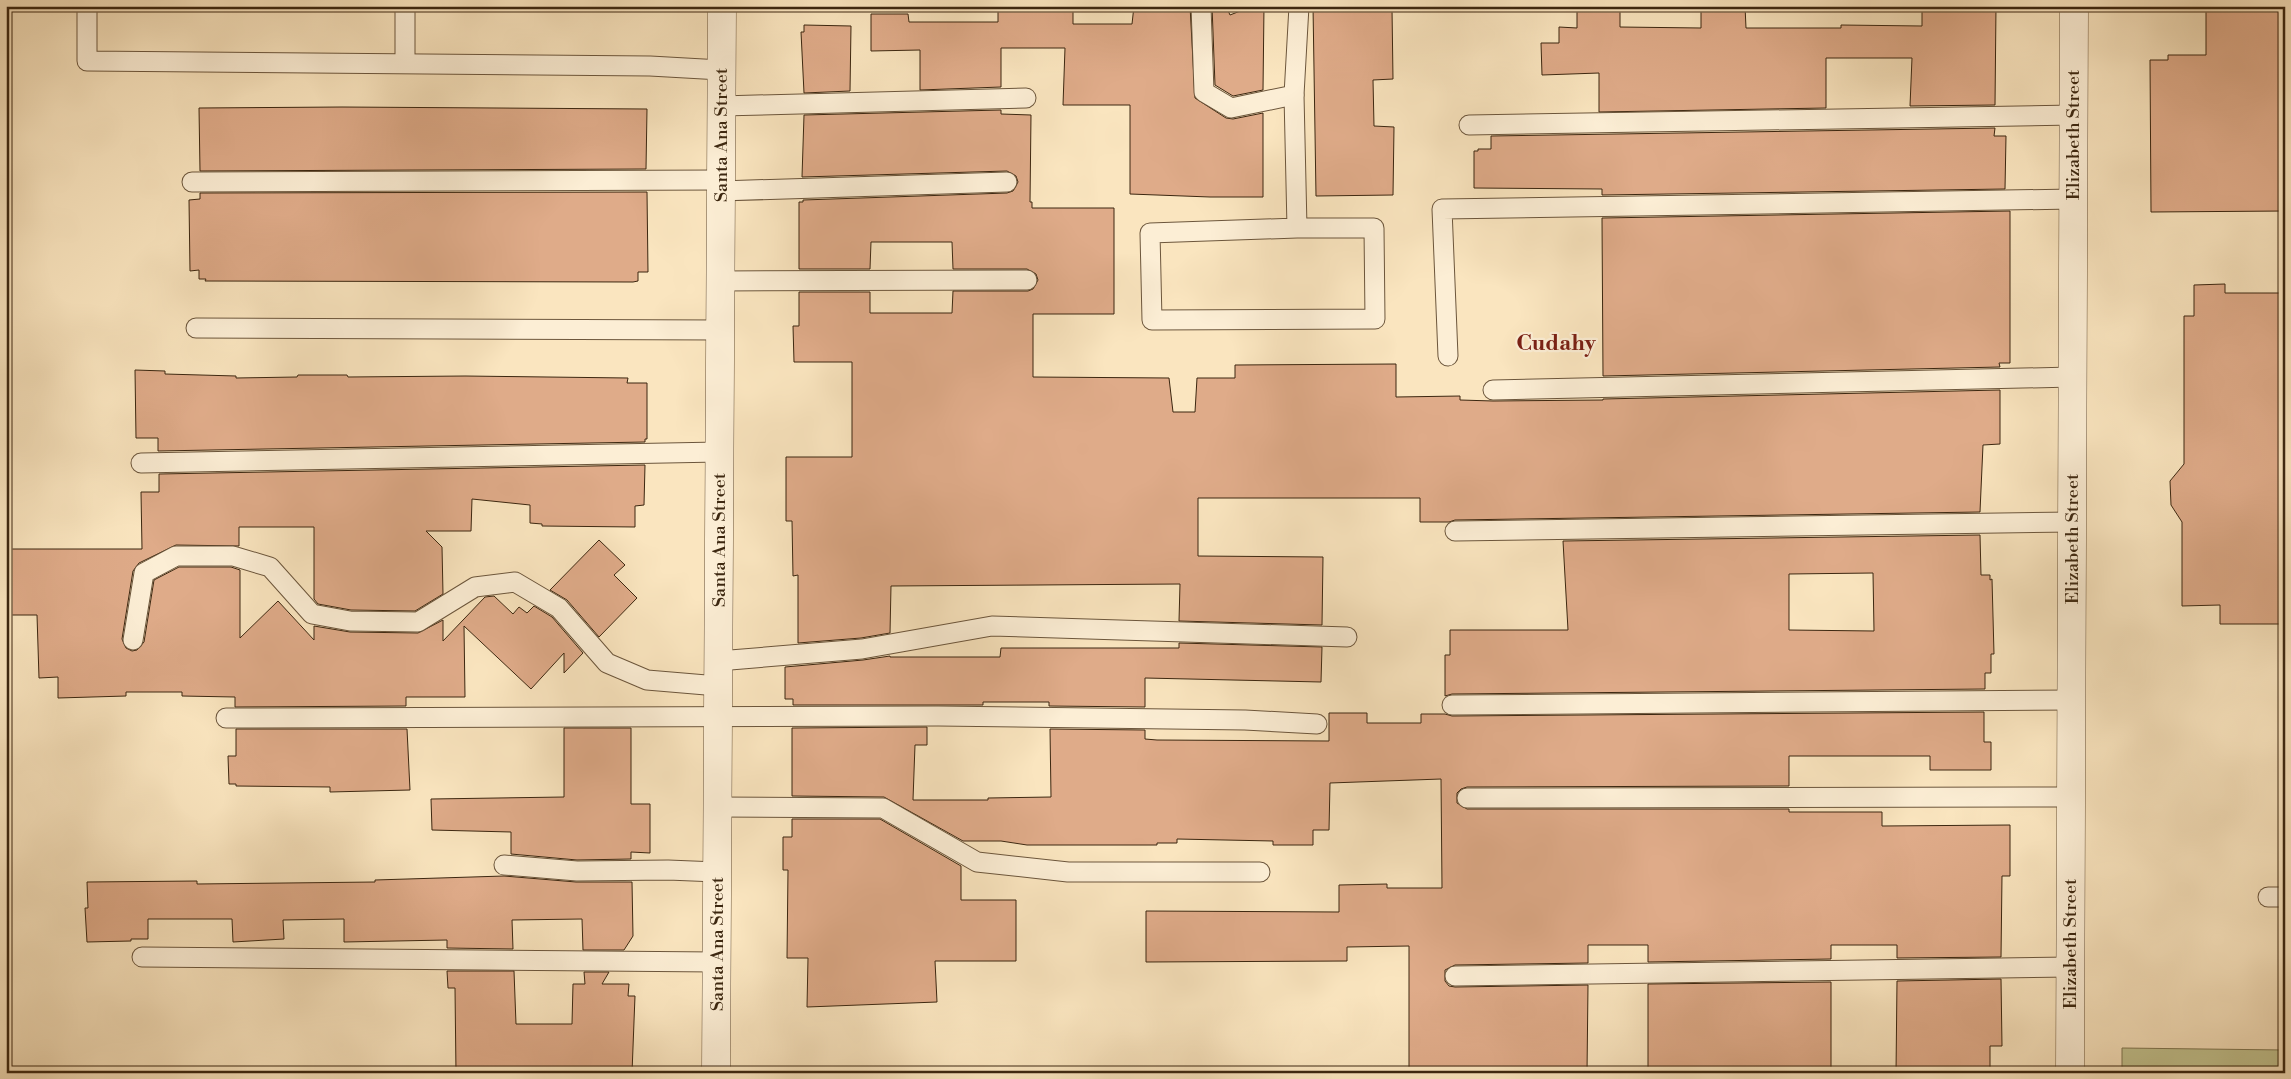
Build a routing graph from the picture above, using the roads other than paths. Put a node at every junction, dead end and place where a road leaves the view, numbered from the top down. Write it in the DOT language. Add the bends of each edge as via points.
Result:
graph roads {
  1 [pos="87,6"];
  2 [pos="405,6"];
  3 [pos="722,6"];
  4 [pos="1201,6"];
  5 [pos="1299,6"];
  6 [pos="2074,6"];
  7 [pos="405,63"];
  8 [pos="721,70"];
  9 [pos="1294,95"];
  10 [pos="1026,98"];
  11 [pos="721,106"];
  12 [pos="2073,115"];
  13 [pos="1469,125"];
  14 [pos="192,182"];
  15 [pos="1008,182"];
  16 [pos="720,185"];
  17 [pos="2073,199"];
  18 [pos="1297,228"];
  19 [pos="1027,280"];
  20 [pos="720,281"];
  21 [pos="196,328"];
  22 [pos="720,330"];
  23 [pos="1448,356"];
  24 [pos="2072,377"];
  25 [pos="1493,390"];
  26 [pos="719,452"];
  27 [pos="141,462"];
  28 [pos="2072,522"];
  29 [pos="1455,531"];
  30 [pos="1347,637"];
  31 [pos="133,640"];
  32 [pos="718,673"];
  33 [pos="2071,700"];
  34 [pos="1452,705"];
  35 [pos="226,718"];
  36 [pos="718,718"];
  37 [pos="1317,724"];
  38 [pos="2071,797"];
  39 [pos="1467,798"];
  40 [pos="717,807"];
  41 [pos="504,866"];
  42 [pos="717,872"];
  43 [pos="1260,872"];
  44 [pos="142,957"];
  45 [pos="716,962"];
  46 [pos="2070,967"];
  47 [pos="1455,976"];
  48 [pos="716,1073"];
  49 [pos="2070,1073"];
  1 -- 7 [label="lane" via="87,61"];
  2 -- 7 [label="lane"];
  3 -- 8 [label="street, Santa Ana Street"];
  4 -- 9 [label="lane" via="1204,92 1231,108"];
  5 -- 9 [label="lane"];
  6 -- 12 [label="street, Elizabeth Street"];
  7 -- 8 [label="lane"];
  8 -- 11 [label="street, Santa Ana Street"];
  9 -- 18 [label="lane"];
  10 -- 11 [label="lane"];
  11 -- 16 [label="street, Santa Ana Street"];
  12 -- 13 [label="lane"];
  12 -- 17 [label="street, Elizabeth Street"];
  14 -- 16 [label="lane"];
  15 -- 16 [label="lane"];
  16 -- 20 [label="street, Santa Ana Street"];
  17 -- 23 [label="lane" via="1442,209"];
  17 -- 24 [label="street, Elizabeth Street"];
  18 -- 18 [label="lane" via="1374,228 1375,319 1152,320 1150,233"];
  19 -- 20 [label="lane"];
  20 -- 22 [label="street, Santa Ana Street"];
  21 -- 22 [label="lane"];
  22 -- 26 [label="street, Santa Ana Street"];
  24 -- 25 [label="lane"];
  24 -- 28 [label="street, Elizabeth Street"];
  26 -- 27 [label="lane"];
  26 -- 32 [label="street, Santa Ana Street"];
  28 -- 29 [label="lane"];
  28 -- 33 [label="street, Elizabeth Street"];
  30 -- 32 [label="lane" via="992,626"];
  31 -- 32 [label="lane" via="144,573 176,556 233,556 270,567 312,614 350,621 418,622 475,587 515,582 558,608 607,663 647,680"];
  32 -- 36 [label="street, Santa Ana Street"];
  33 -- 34 [label="lane"];
  33 -- 38 [label="street, Elizabeth Street"];
  35 -- 36 [label="lane"];
  36 -- 37 [label="lane" via="938,716"];
  36 -- 40 [label="street, Santa Ana Street"];
  38 -- 39 [label="lane"];
  38 -- 46 [label="street, Elizabeth Street"];
  40 -- 42 [label="street, Santa Ana Street"];
  40 -- 43 [label="lane" via="883,808 977,862 1068,872"];
  41 -- 42 [label="lane" via="577,871"];
  42 -- 45 [label="street, Santa Ana Street"];
  44 -- 45 [label="lane"];
  45 -- 48 [label="street, Santa Ana Street"];
  46 -- 47 [label="lane"];
  46 -- 49 [label="street, Elizabeth Street"];
}
